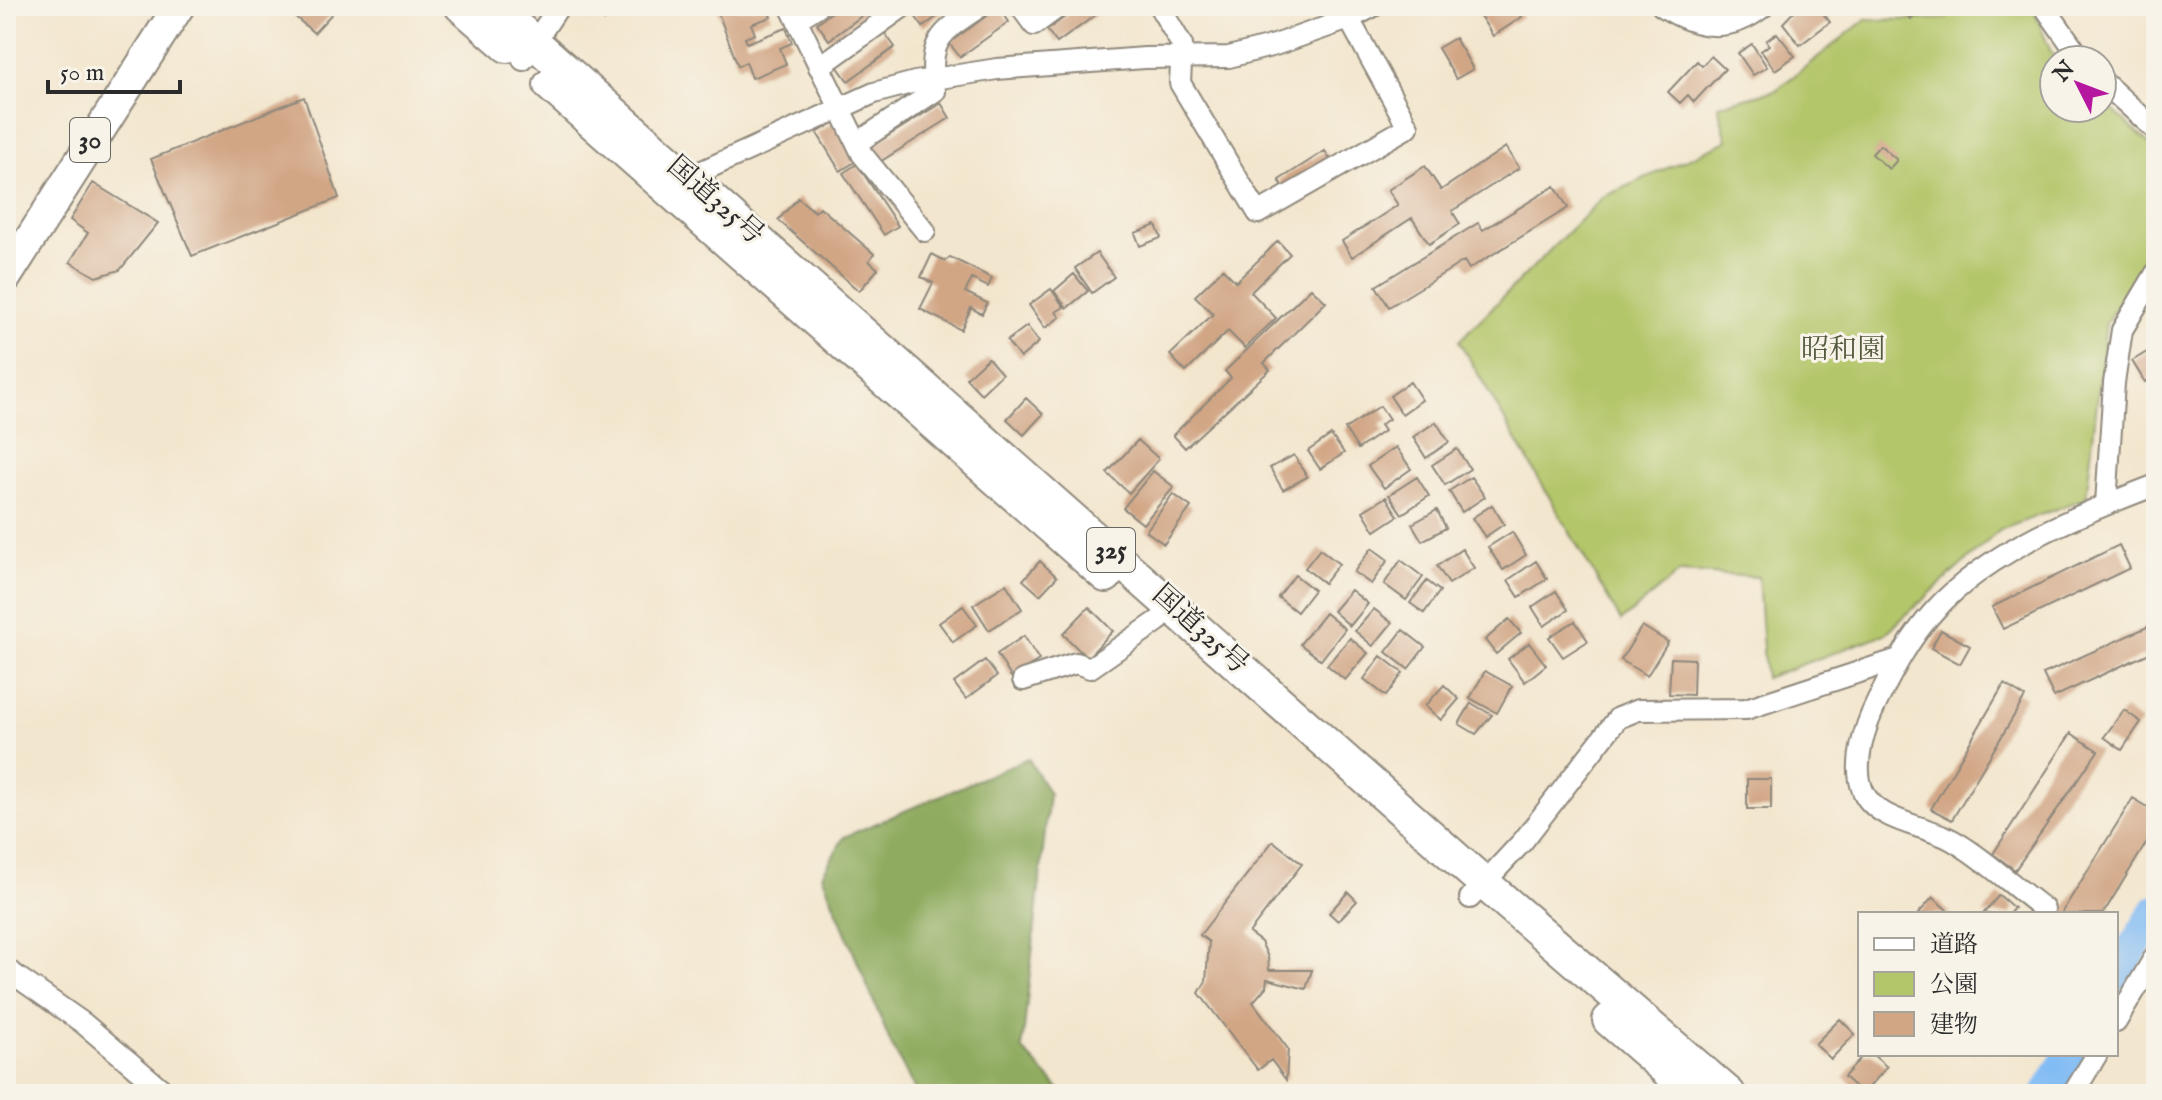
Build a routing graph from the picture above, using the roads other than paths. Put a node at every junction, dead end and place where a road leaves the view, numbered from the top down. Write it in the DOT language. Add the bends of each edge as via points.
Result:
graph roads {
  1 [pos="179,6"];
  2 [pos="461,6"];
  3 [pos="493,6"];
  4 [pos="559,6"];
  5 [pos="818,6"];
  6 [pos="904,6"];
  7 [pos="981,6"];
  8 [pos="1020,6"];
  9 [pos="1060,6"];
  10 [pos="1159,6"];
  11 [pos="1374,6"];
  12 [pos="1662,6"];
  13 [pos="1764,6"];
  14 [pos="2044,6"];
  15 [pos="794,12"];
  16 [pos="1349,19"];
  17 [pos="2071,44"];
  18 [pos="528,51"];
  19 [pos="1180,57"];
  20 [pos="819,67"];
  21 [pos="934,79"];
  22 [pos="2118,96"];
  23 [pos="839,109"];
  24 [pos="2156,130"];
  25 [pos="857,143"];
  26 [pos="676,184"];
  27 [pos="925,231"];
  28 [pos="2156,273"];
  29 [pos="6,277"];
  30 [pos="2156,485"];
  31 [pos="2106,504"];
  32 [pos="1158,621"];
  33 [pos="1899,659"];
  34 [pos="1023,680"];
  35 [pos="1477,891"];
  36 [pos="2044,909"];
  37 [pos="2156,955"];
  38 [pos="6,969"];
  39 [pos="2118,1019"];
  40 [pos="2096,1056"];
  41 [pos="167,1094"];
  42 [pos="1694,1094"];
  43 [pos="1729,1094"];
  44 [pos="2073,1094"];
  1 -- 29 [label="main road, 30"];
  2 -- 18 [label="highway, 国道325号 / 325"];
  3 -- 18 [label="highway, 国道325号 / 325"];
  4 -- 18 [label="street"];
  5 -- 15 [label="street"];
  6 -- 20 [label="street"];
  7 -- 21 [label="street" via="943,31 934,46"];
  8 -- 9 [label="street" via="1034,25"];
  10 -- 19 [label="street" via="1182,45"];
  11 -- 16 [label="street"];
  12 -- 13 [label="street" via="1687,22 1718,28 1749,19"];
  14 -- 17 [label="street"];
  15 -- 20 [label="street"];
  16 -- 19 [label="street" via="1229,57"];
  16 -- 19 [label="street" via="1408,127 1258,213 1180,83"];
  18 -- 26 [label="highway, 国道325号 / 325"];
  19 -- 21 [label="street" via="997,69"];
  20 -- 23 [label="street"];
  21 -- 23 [label="street" via="874,93"];
  21 -- 25 [label="street" via="935,91"];
  22 -- 24 [label="street"];
  23 -- 25 [label="street"];
  23 -- 26 [label="street"];
  25 -- 27 [label="street"];
  26 -- 32 [label="highway, 国道325号 / 325"];
  26 -- 35 [label="highway, 国道325号 / 325"];
  28 -- 31 [label="street" via="2122,330"];
  30 -- 31 [label="street"];
  31 -- 33 [label="street" via="1973,575 1935,610"];
  32 -- 34 [label="street" via="1090,668 1076,663"];
  32 -- 35 [label="highway, 国道325号 / 325"];
  33 -- 35 [label="street" via="1746,709 1638,710 1618,718 1523,841"];
  33 -- 36 [label="street" via="1869,718 1859,758 1863,791 1880,810 1952,840"];
  35 -- 42 [label="highway, 国道325号 / 325"];
  35 -- 43 [label="highway, 国道325号 / 325"];
  37 -- 39 [label="street"];
  38 -- 41 [label="street" via="83,1023"];
  40 -- 44 [label="street"];
}
